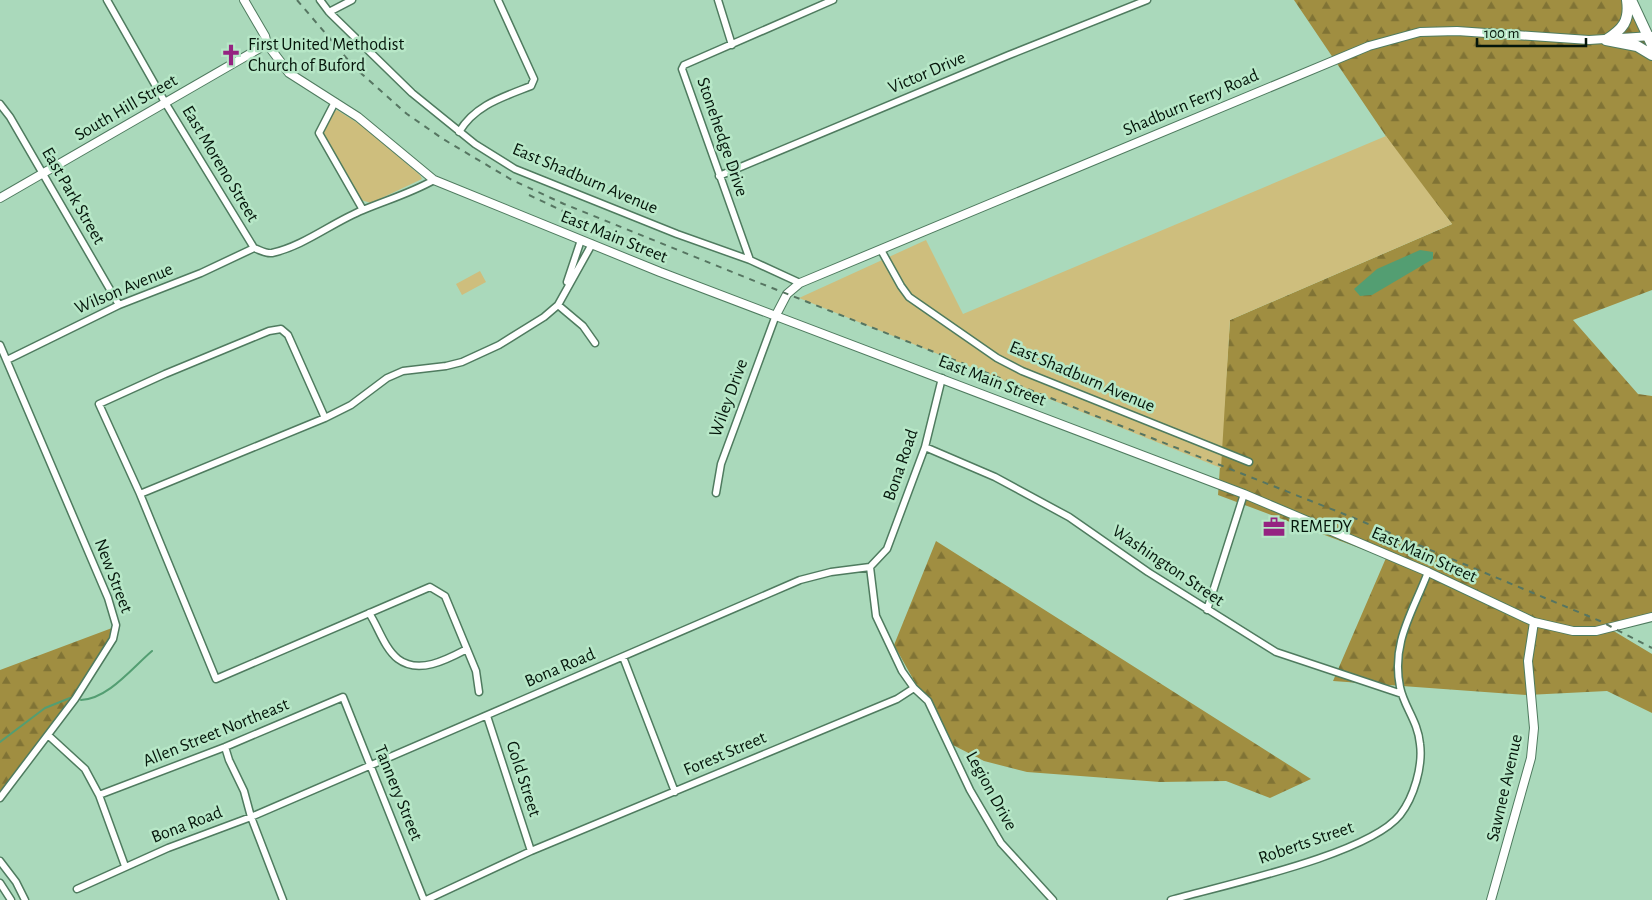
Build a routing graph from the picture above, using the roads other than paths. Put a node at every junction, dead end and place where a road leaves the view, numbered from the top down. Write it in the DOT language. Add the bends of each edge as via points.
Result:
graph roads {
  1 [pos="107,0"];
  2 [pos="244,0"];
  3 [pos="320,0"];
  4 [pos="352,0"];
  5 [pos="718,0"];
  6 [pos="833,0"];
  7 [pos="1147,0"];
  8 [pos="1627,0"];
  9 [pos="1631,0"];
  10 [pos="500,1"];
  11 [pos="329,12"];
  12 [pos="1606,40"];
  13 [pos="1651,40"];
  14 [pos="267,44"];
  15 [pos="732,45"];
  16 [pos="1652,55"];
  17 [pos="335,102"];
  18 [pos="0,104"];
  19 [pos="166,104"];
  20 [pos="459,132"];
  21 [pos="43,173"];
  22 [pos="719,176"];
  23 [pos="434,180"];
  24 [pos="0,198"];
  25 [pos="363,210"];
  26 [pos="581,240"];
  27 [pos="592,244"];
  28 [pos="254,248"];
  29 [pos="881,250"];
  30 [pos="750,260"];
  31 [pos="800,283"];
  32 [pos="565,290"];
  33 [pos="119,305"];
  34 [pos="558,305"];
  35 [pos="776,315"];
  36 [pos="595,343"];
  37 [pos="0,345"];
  38 [pos="7,360"];
  39 [pos="942,378"];
  40 [pos="325,418"];
  41 [pos="924,447"];
  42 [pos="1249,462"];
  43 [pos="716,493"];
  44 [pos="140,494"];
  45 [pos="1244,494"];
  46 [pos="870,567"];
  47 [pos="1428,572"];
  48 [pos="1207,610"];
  49 [pos="369,612"];
  50 [pos="1652,617"];
  51 [pos="1534,622"];
  52 [pos="467,649"];
  53 [pos="623,657"];
  54 [pos="914,688"];
  55 [pos="479,692"];
  56 [pos="1402,694"];
  57 [pos="343,697"];
  58 [pos="487,716"];
  59 [pos="48,736"];
  60 [pos="225,747"];
  61 [pos="371,766"];
  62 [pos="674,792"];
  63 [pos="99,795"];
  64 [pos="0,798"];
  65 [pos="251,817"];
  66 [pos="531,851"];
  67 [pos="0,861"];
  68 [pos="125,866"];
  69 [pos="0,883"];
  70 [pos="76,889"];
  71 [pos="11,900"];
  72 [pos="25,900"];
  73 [pos="283,900"];
  74 [pos="425,900"];
  75 [pos="1053,900"];
  76 [pos="1171,900"];
  77 [pos="1491,900"];
  1 -- 19 [label="street, East Moreno Street"];
  2 -- 14 [label="street, East Main Street"];
  3 -- 11 [label="street, East Shadburn Avenue"];
  4 -- 11 [label="street"];
  5 -- 15 [label="street"];
  6 -- 15 [label="street, Stonehedge Drive"];
  7 -- 22 [label="street, Victor Drive"];
  8 -- 12 [label="main road" via="1625,25"];
  9 -- 13 [label="main road"];
  10 -- 20 [label="street" via="534,79 531,86 480,108 467,118"];
  11 -- 20 [label="street, East Shadburn Avenue" via="412,93"];
  12 -- 13 [label="street, Shadburn Ferry Road"];
  12 -- 16 [label="main road" via="1637,46"];
  12 -- 29 [label="street, Shadburn Ferry Road" via="1457,31 1420,32 1369,46"];
  14 -- 17 [label="street, East Main Street" via="289,73"];
  14 -- 19 [label="street, South Hill Street"];
  15 -- 22 [label="street, Stonehedge Drive" via="684,65 682,69"];
  17 -- 23 [label="street, East Main Street"];
  17 -- 25 [label="street" via="319,133"];
  18 -- 21 [label="street, East Park Street"];
  19 -- 21 [label="street, South Hill Street"];
  19 -- 28 [label="street, East Moreno Street"];
  20 -- 30 [label="street, East Shadburn Avenue" via="515,169"];
  21 -- 24 [label="street, South Hill Street"];
  21 -- 33 [label="street, East Park Street"];
  22 -- 30 [label="street, Stonehedge Drive"];
  23 -- 25 [label="street"];
  23 -- 26 [label="street, East Main Street"];
  25 -- 28 [label="street, East Moreno Street" via="273,253"];
  26 -- 27 [label="street, East Main Street"];
  26 -- 32 [label="street"];
  27 -- 32 [label="street"];
  27 -- 35 [label="street, East Main Street"];
  28 -- 33 [label="street, Wilson Avenue"];
  29 -- 31 [label="street, Shadburn Ferry Road"];
  29 -- 42 [label="street, East Shadburn Avenue" via="900,286 910,297 997,358 1031,375"];
  30 -- 31 [label="street, East Shadburn Avenue"];
  31 -- 35 [label="street, Shadburn Ferry Road" via="787,294"];
  32 -- 34 [label="street"];
  33 -- 38 [label="street, Wilson Avenue"];
  34 -- 36 [label="street" via="582,326"];
  34 -- 40 [label="street" via="491,349 462,362 403,371 387,378 351,406"];
  35 -- 39 [label="street, East Main Street"];
  35 -- 43 [label="street, Wiley Drive" via="721,464"];
  37 -- 38 [label="street, New Street"];
  38 -- 59 [label="street, New Street" via="108,598 116,625 113,640"];
  39 -- 41 [label="street, Bona Road"];
  39 -- 45 [label="street, East Main Street"];
  40 -- 44 [label="street"];
  40 -- 44 [label="street" via="288,335 281,330 268,331 99,404"];
  41 -- 46 [label="street, Bona Road" via="887,549"];
  41 -- 48 [label="street, Washington Street" via="995,477 1069,517"];
  44 -- 49 [label="street" via="216,679"];
  45 -- 47 [label="street, East Main Street"];
  45 -- 48 [label="street"];
  46 -- 53 [label="street, Bona Road" via="800,580"];
  46 -- 54 [label="street" via="876,616 902,671"];
  47 -- 51 [label="street, East Main Street"];
  47 -- 56 [label="street, Roberts Street" via="1400,639 1398,666"];
  48 -- 56 [label="street, Washington Street" via="1276,652"];
  49 -- 52 [label="street" via="387,646 398,659 432,665"];
  49 -- 52 [label="street" via="430,587 444,596"];
  50 -- 51 [label="street, East Main Street" via="1596,631 1574,631"];
  51 -- 77 [label="street, Sawnee Avenue" via="1528,661 1534,728 1531,758"];
  52 -- 55 [label="street" via="476,671"];
  53 -- 58 [label="street, Bona Road"];
  53 -- 62 [label="street"];
  54 -- 62 [label="street, Forest Street" via="897,700"];
  54 -- 75 [label="street, Legion Drive" via="928,701 970,790 1001,843"];
  56 -- 76 [label="street, Roberts Street" via="1416,723 1421,745 1415,784 1400,816 1352,847"];
  57 -- 60 [label="street, Allen Street Northeast"];
  57 -- 61 [label="street, Tannery Street"];
  58 -- 61 [label="street, Bona Road"];
  58 -- 66 [label="street, Gold Street"];
  59 -- 63 [label="street" via="85,769"];
  59 -- 64 [label="street, New Street"];
  60 -- 63 [label="street, Allen Street Northeast"];
  60 -- 65 [label="street"];
  61 -- 65 [label="street, Bona Road"];
  61 -- 74 [label="street, Tannery Street"];
  62 -- 66 [label="street, Forest Street"];
  63 -- 68 [label="street"];
  65 -- 68 [label="street, Bona Road"];
  65 -- 73 [label="street"];
  66 -- 74 [label="street, Forest Street"];
  67 -- 72 [label="street"];
  68 -- 70 [label="street, Bona Road"];
  69 -- 71 [label="street"];
}
